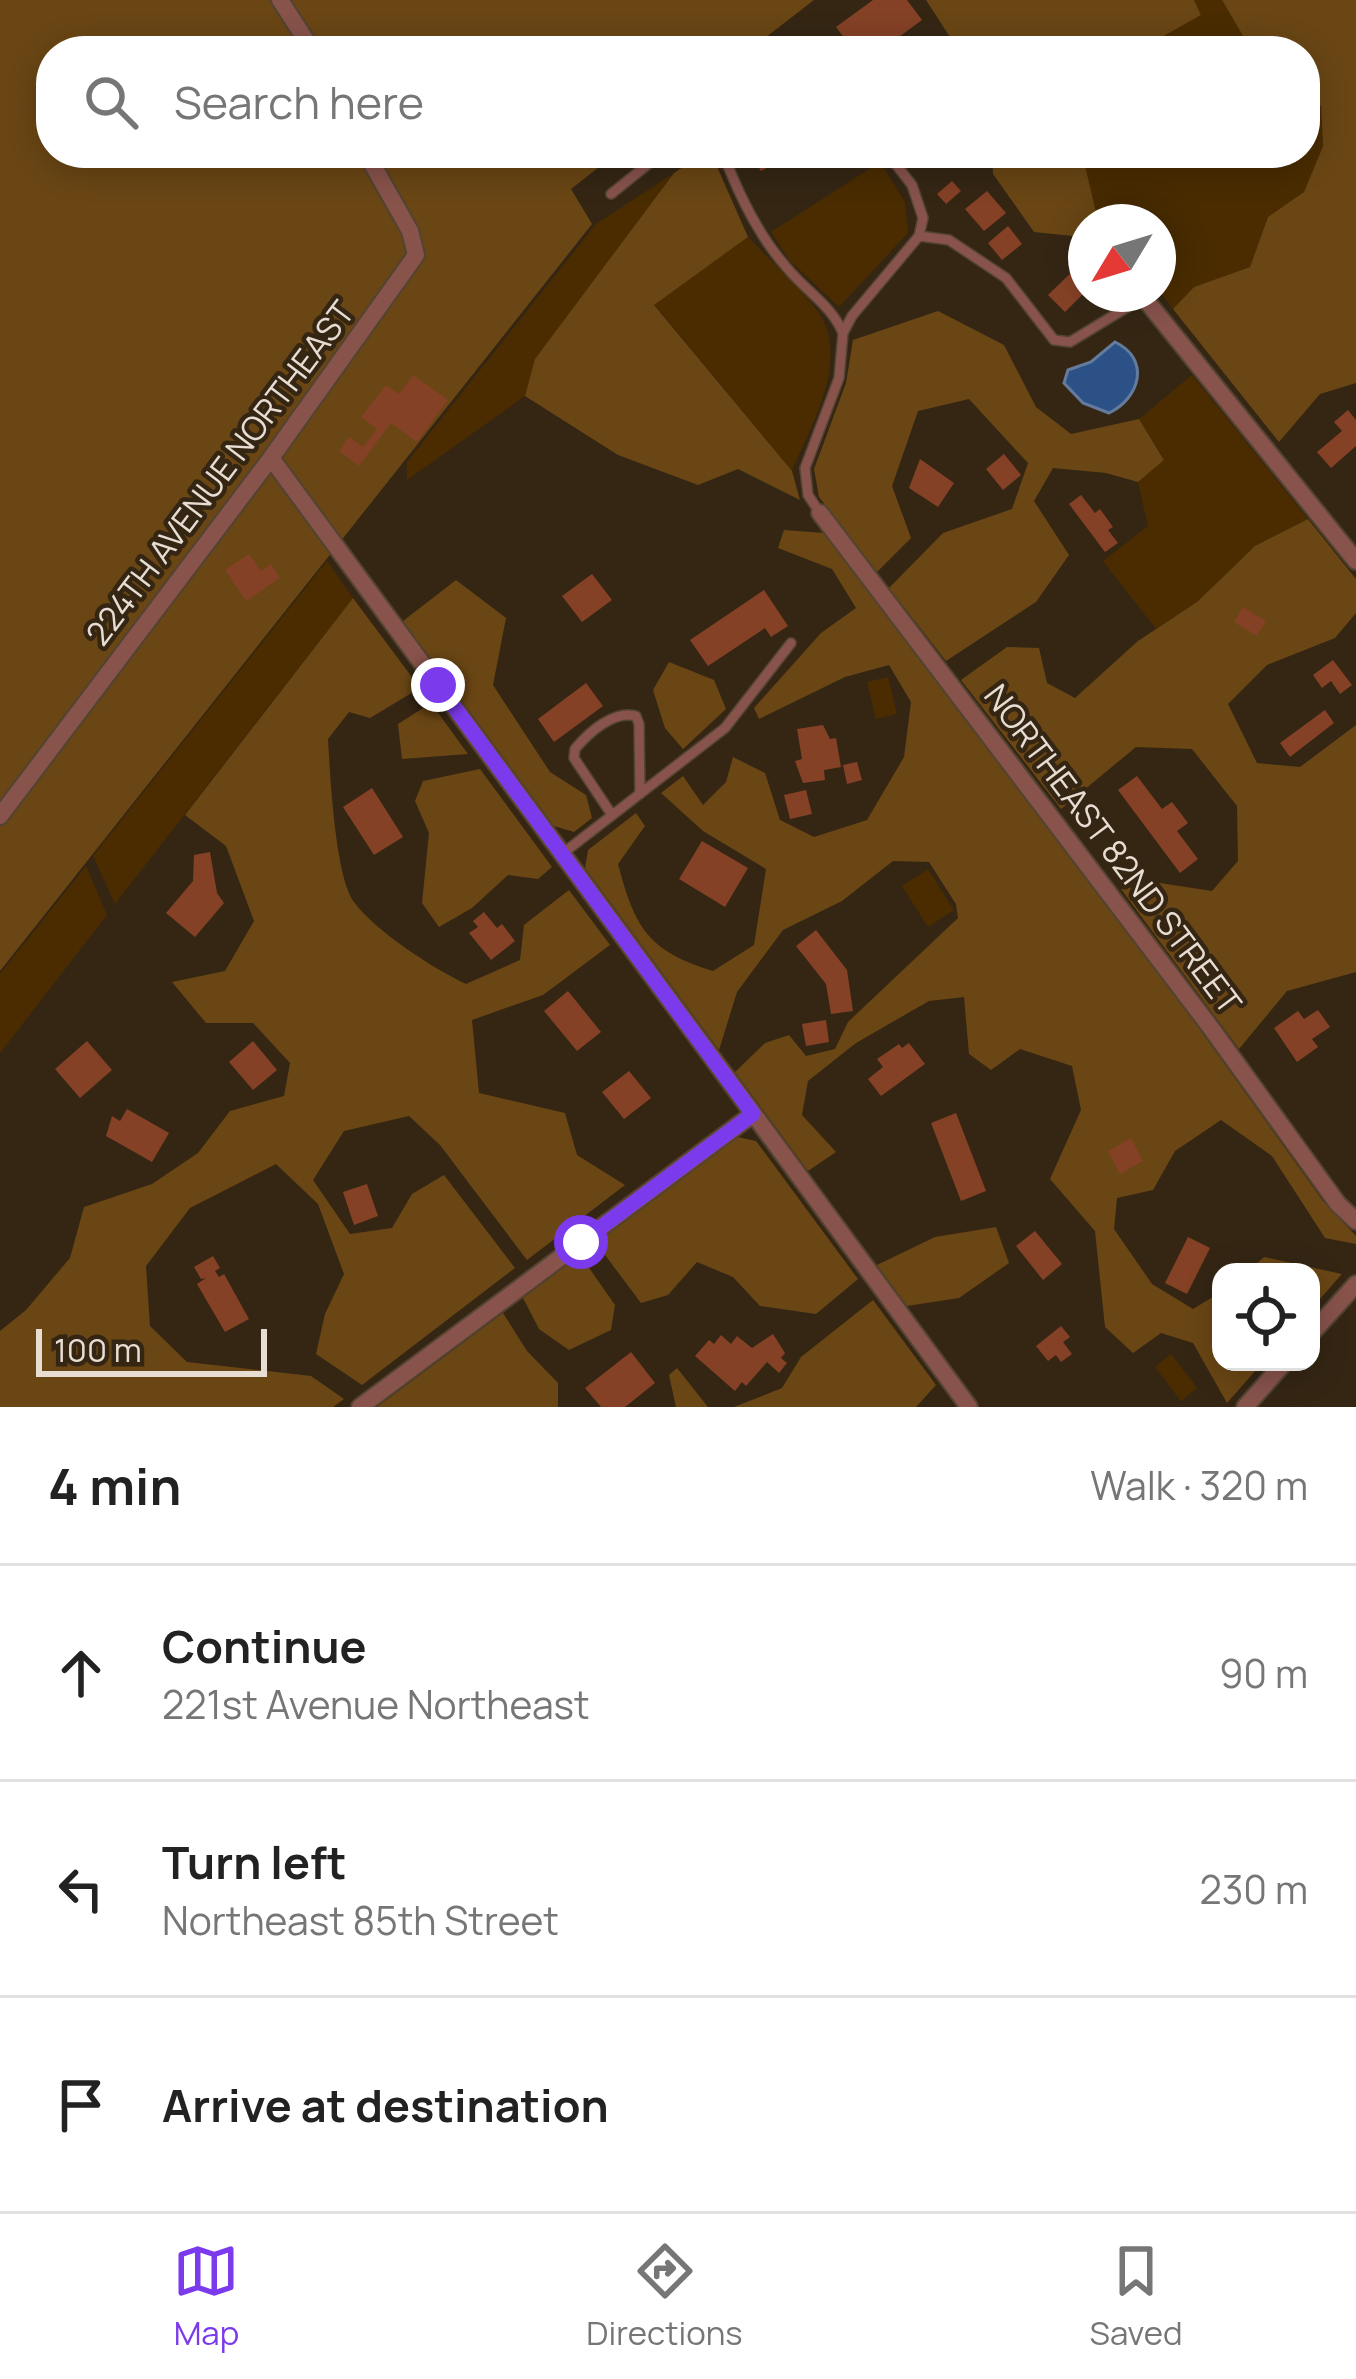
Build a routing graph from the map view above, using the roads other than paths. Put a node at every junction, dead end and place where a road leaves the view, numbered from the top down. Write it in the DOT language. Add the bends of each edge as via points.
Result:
graph roads {
  1 [pos="280,0"];
  2 [pos="303,36"];
  3 [pos="374,168"];
  4 [pos="643,168"];
  5 [pos="730,168"];
  6 [pos="898,168"];
  7 [pos="611,194"];
  8 [pos="919,236"];
  9 [pos="1118,312"];
  10 [pos="1156,312"];
  11 [pos="843,333"];
  12 [pos="271,458"];
  13 [pos="820,513"];
  14 [pos="1356,561"];
  15 [pos="791,643"];
  16 [pos="640,794"];
  17 [pos="613,815"];
  18 [pos="0,816"];
  19 [pos="562,854"];
  20 [pos="753,1114"];
  21 [pos="1356,1221"];
  22 [pos="1356,1284"];
  23 [pos="1320,1324"];
  24 [pos="1277,1371"];
  25 [pos="360,1407"];
  26 [pos="969,1407"];
  27 [pos="1245,1407"];
  1 -- 2 [label="street"];
  3 -- 12 [label="street, 224TH AVENUE NORTHEAST" via="416,255"];
  4 -- 7 [label="lane"];
  5 -- 11 [label="lane" via="755,222"];
  6 -- 8 [label="lane" via="923,218"];
  8 -- 9 [label="lane" via="949,240 1006,278 1054,340 1070,342"];
  8 -- 11 [label="lane"];
  10 -- 14 [label="street"];
  11 -- 13 [label="lane" via="839,378 805,468"];
  12 -- 18 [label="street, 224TH AVENUE NORTHEAST"];
  12 -- 19 [label="street"];
  13 -- 21 [label="street, NORTHEAST 82ND STREET"];
  15 -- 16 [label="lane" via="725,728"];
  16 -- 17 [label="lane"];
  16 -- 17 [label="lane" via="639,724 627,713 575,749"];
  17 -- 19 [label="lane"];
  19 -- 20 [label="street"];
  20 -- 25 [label="street"];
  20 -- 26 [label="street"];
  22 -- 23 [label="street"];
  24 -- 27 [label="street"];
}
